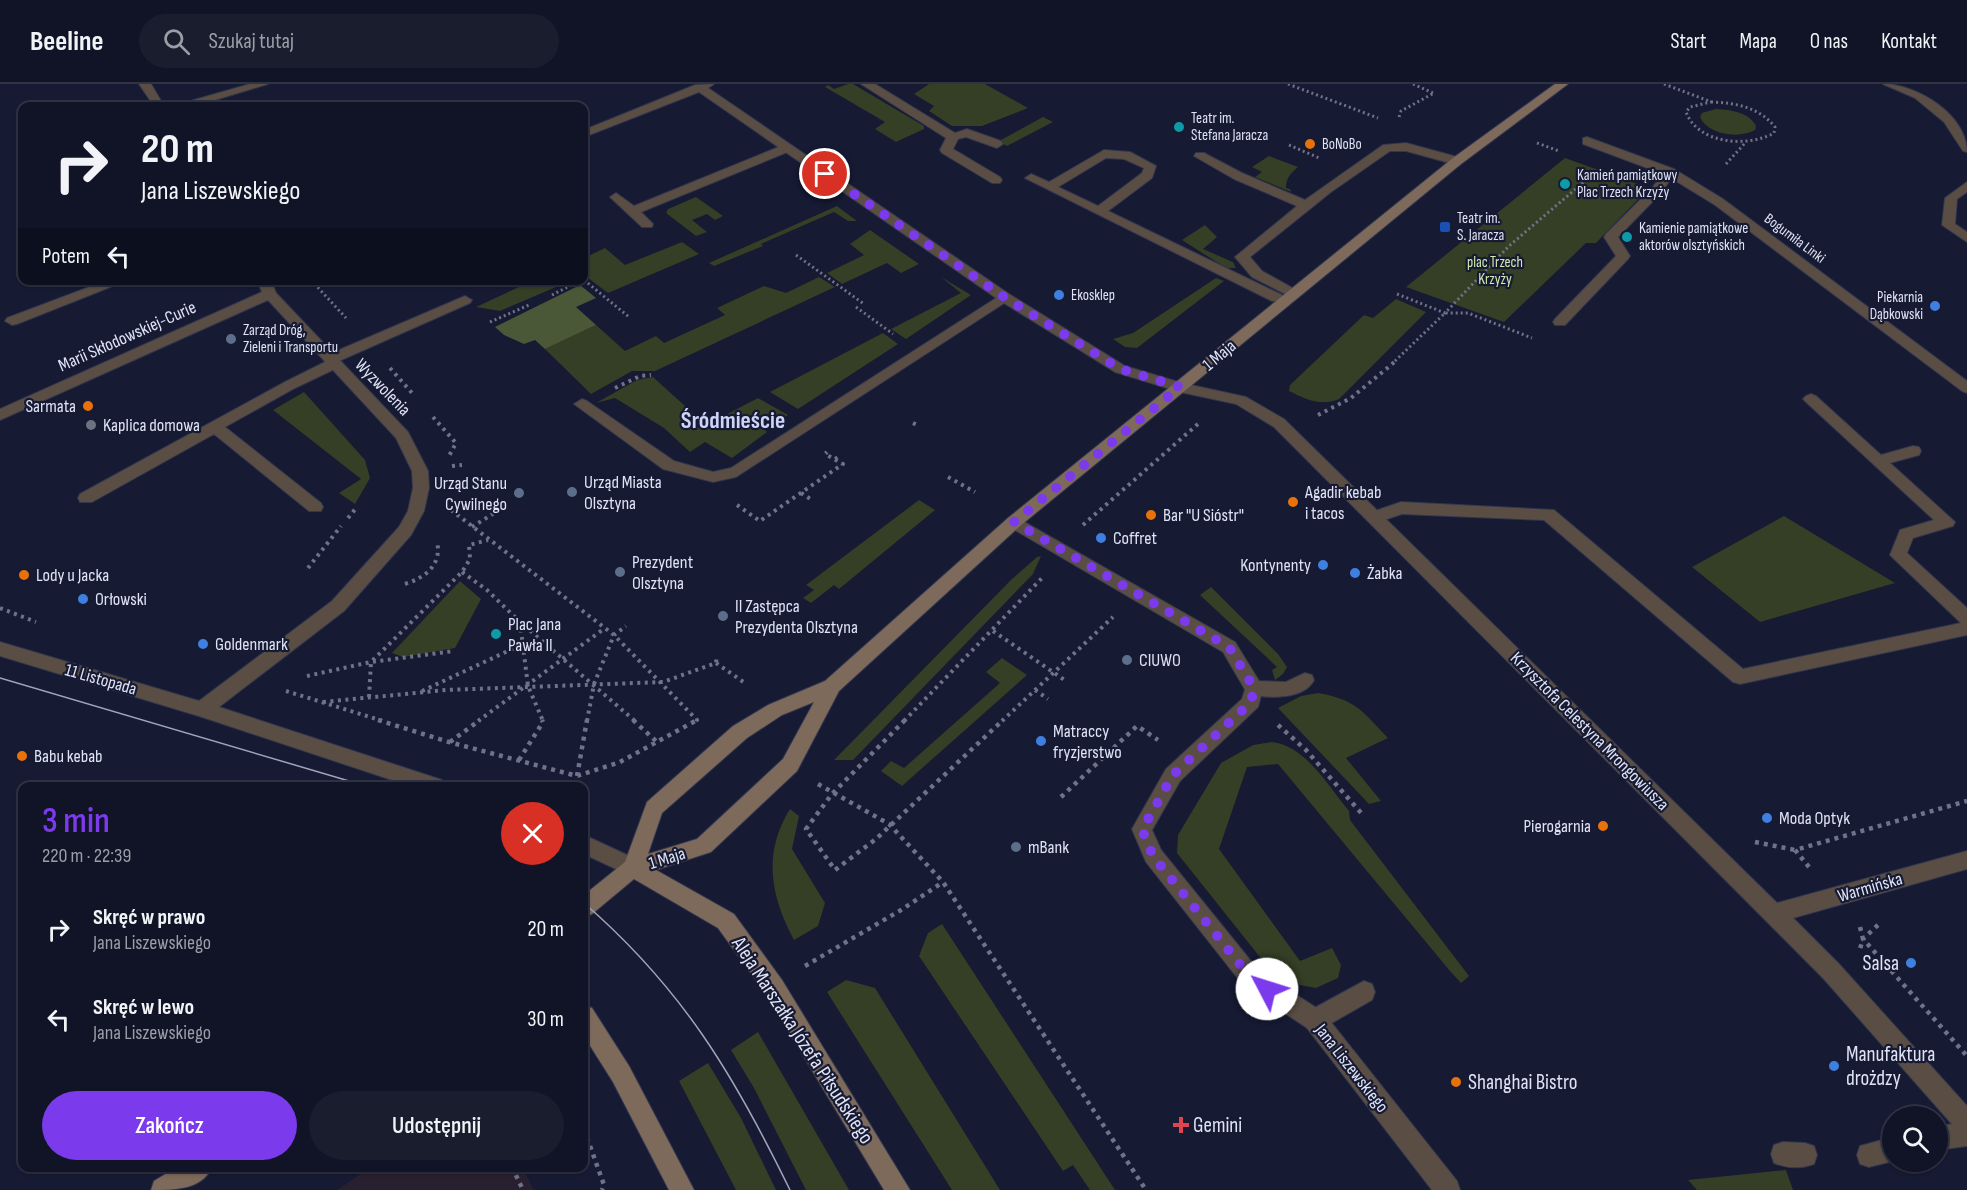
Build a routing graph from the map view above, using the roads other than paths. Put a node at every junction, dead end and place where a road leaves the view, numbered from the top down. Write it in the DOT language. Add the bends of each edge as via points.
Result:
graph roads {
  1 [pos="145,84"];
  2 [pos="262,84"];
  3 [pos="867,84"];
  4 [pos="1562,84"];
  5 [pos="1889,84"];
  6 [pos="703,86"];
  7 [pos="156,102"];
  8 [pos="198,102"];
  9 [pos="588,132"];
  10 [pos="953,137"];
  11 [pos="1587,141"];
  12 [pos="997,144"];
  13 [pos="786,147"];
  14 [pos="1967,148"];
  15 [pos="1200,156"];
  16 [pos="1457,161"];
  17 [pos="1670,172"];
  18 [pos="1031,178"];
  19 [pos="996,180"];
  20 [pos="1967,186"];
  21 [pos="1049,187"];
  22 [pos="616,197"];
  23 [pos="1307,206"];
  24 [pos="632,211"];
  25 [pos="1099,211"];
  26 [pos="648,224"];
  27 [pos="1967,238"];
  28 [pos="109,285"];
  29 [pos="267,287"];
  30 [pos="1004,297"];
  31 [pos="1288,298"];
  32 [pos="465,300"];
  33 [pos="12,321"];
  34 [pos="1560,322"];
  35 [pos="332,361"];
  36 [pos="1180,387"];
  37 [pos="1967,388"];
  38 [pos="1811,399"];
  39 [pos="582,404"];
  40 [pos="0,415"];
  41 [pos="215,427"];
  42 [pos="1913,451"];
  43 [pos="1878,461"];
  44 [pos="86,498"];
  45 [pos="315,507"];
  46 [pos="1375,517"];
  47 [pos="1014,522"];
  48 [pos="1967,618"];
  49 [pos="1967,628"];
  50 [pos="0,649"];
  51 [pos="1305,680"];
  52 [pos="832,686"];
  53 [pos="1254,688"];
  54 [pos="202,709"];
  55 [pos="423,782"];
  56 [pos="588,846"];
  57 [pos="1967,860"];
  58 [pos="633,868"];
  59 [pos="588,904"];
  60 [pos="1773,914"];
  61 [pos="1364,992"];
  62 [pos="1315,1020"];
  63 [pos="588,1022"];
  64 [pos="1967,1124"];
  65 [pos="1967,1134"];
  66 [pos="1948,1137"];
  67 [pos="1882,1152"];
  68 [pos="1869,1155"];
  69 [pos="192,1172"];
  70 [pos="163,1190"];
  71 [pos="682,1190"];
  72 [pos="898,1190"];
  73 [pos="1448,1190"];
  1 -- 7 [label="street"];
  2 -- 8 [label="street"];
  3 -- 10 [label="street"];
  4 -- 16 [label="street, 1 Maja"];
  5 -- 14 [label="street" via="1919,96 1948,120"];
  6 -- 9 [label="street"];
  6 -- 13 [label="street, Krzysztofa Celestyna Mrongowiusza"];
  10 -- 12 [label="street" via="967,133"];
  10 -- 19 [label="street" via="946,150"];
  11 -- 17 [label="street, Bogumiła Linki"];
  13 -- 24 [label="street"];
  13 -- 30 [label="street, Krzysztofa Celestyna Mrongowiusza"];
  15 -- 23 [label="street"];
  16 -- 23 [label="street" via="1406,147 1387,148"];
  16 -- 31 [label="street, 1 Maja"];
  17 -- 34 [label="street" via="1611,237 1623,256"];
  17 -- 37 [label="street, Bogumiła Linki" via="1719,202"];
  18 -- 21 [label="street"];
  20 -- 27 [label="street" via="1951,198 1948,225"];
  21 -- 25 [label="street"];
  21 -- 25 [label="street" via="1104,154 1126,155 1150,166 1148,175"];
  22 -- 24 [label="street"];
  23 -- 31 [label="street" via="1242,257"];
  24 -- 26 [label="street"];
  25 -- 31 [label="street"];
  28 -- 33 [label="street"];
  29 -- 35 [label="street, Wyzwolenia"];
  29 -- 40 [label="street, Marii Skłodowskiej-Curie"];
  30 -- 36 [label="street, Krzysztofa Celestyna Mrongowiusza" via="1120,369"];
  30 -- 39 [label="street" via="736,472 713,477 669,465"];
  31 -- 36 [label="street, 1 Maja"];
  32 -- 35 [label="street"];
  35 -- 41 [label="street"];
  35 -- 54 [label="street, Wyzwolenia" via="403,436 420,471 416,511 405,531 338,606"];
  36 -- 46 [label="street, Krzysztofa Celestyna Mrongowiusza" via="1241,400 1279,423"];
  36 -- 47 [label="street, 1 Maja"];
  38 -- 43 [label="street"];
  41 -- 44 [label="street"];
  41 -- 45 [label="street"];
  42 -- 43 [label="street"];
  43 -- 48 [label="street" via="1947,522 1906,534 1898,555"];
  46 -- 49 [label="street" via="1401,508 1548,514 1740,676"];
  46 -- 60 [label="street, Krzysztofa Celestyna Mrongowiusza"];
  47 -- 52 [label="street, 1 Maja"];
  47 -- 53 [label="street" via="1229,647"];
  50 -- 54 [label="street, 11 Listopada"];
  51 -- 53 [label="street" via="1287,689"];
  52 -- 58 [label="street, 1 Maja" via="775,710 740,732 654,808"];
  52 -- 58 [label="street, 1 Maja" via="790,765 704,846"];
  53 -- 62 [label="street, Jana Liszewskiego" via="1251,702 1173,775 1142,830 1153,856 1251,978"];
  54 -- 55 [label="street"];
  56 -- 58 [label="street"];
  57 -- 60 [label="street, Warmińska"];
  58 -- 59 [label="street"];
  58 -- 72 [label="street, Aleja Marszałka Józefa Piłsudskiego" via="726,921 774,987"];
  60 -- 64 [label="street, Krzysztofa Celestyna Mrongowiusza" via="1831,971"];
  61 -- 62 [label="street"];
  62 -- 73 [label="street, Jana Liszewskiego"];
  63 -- 71 [label="street" via="621,1074"];
  65 -- 66 [label="street"];
  67 -- 68 [label="street"];
  69 -- 70 [label="street"];
}
